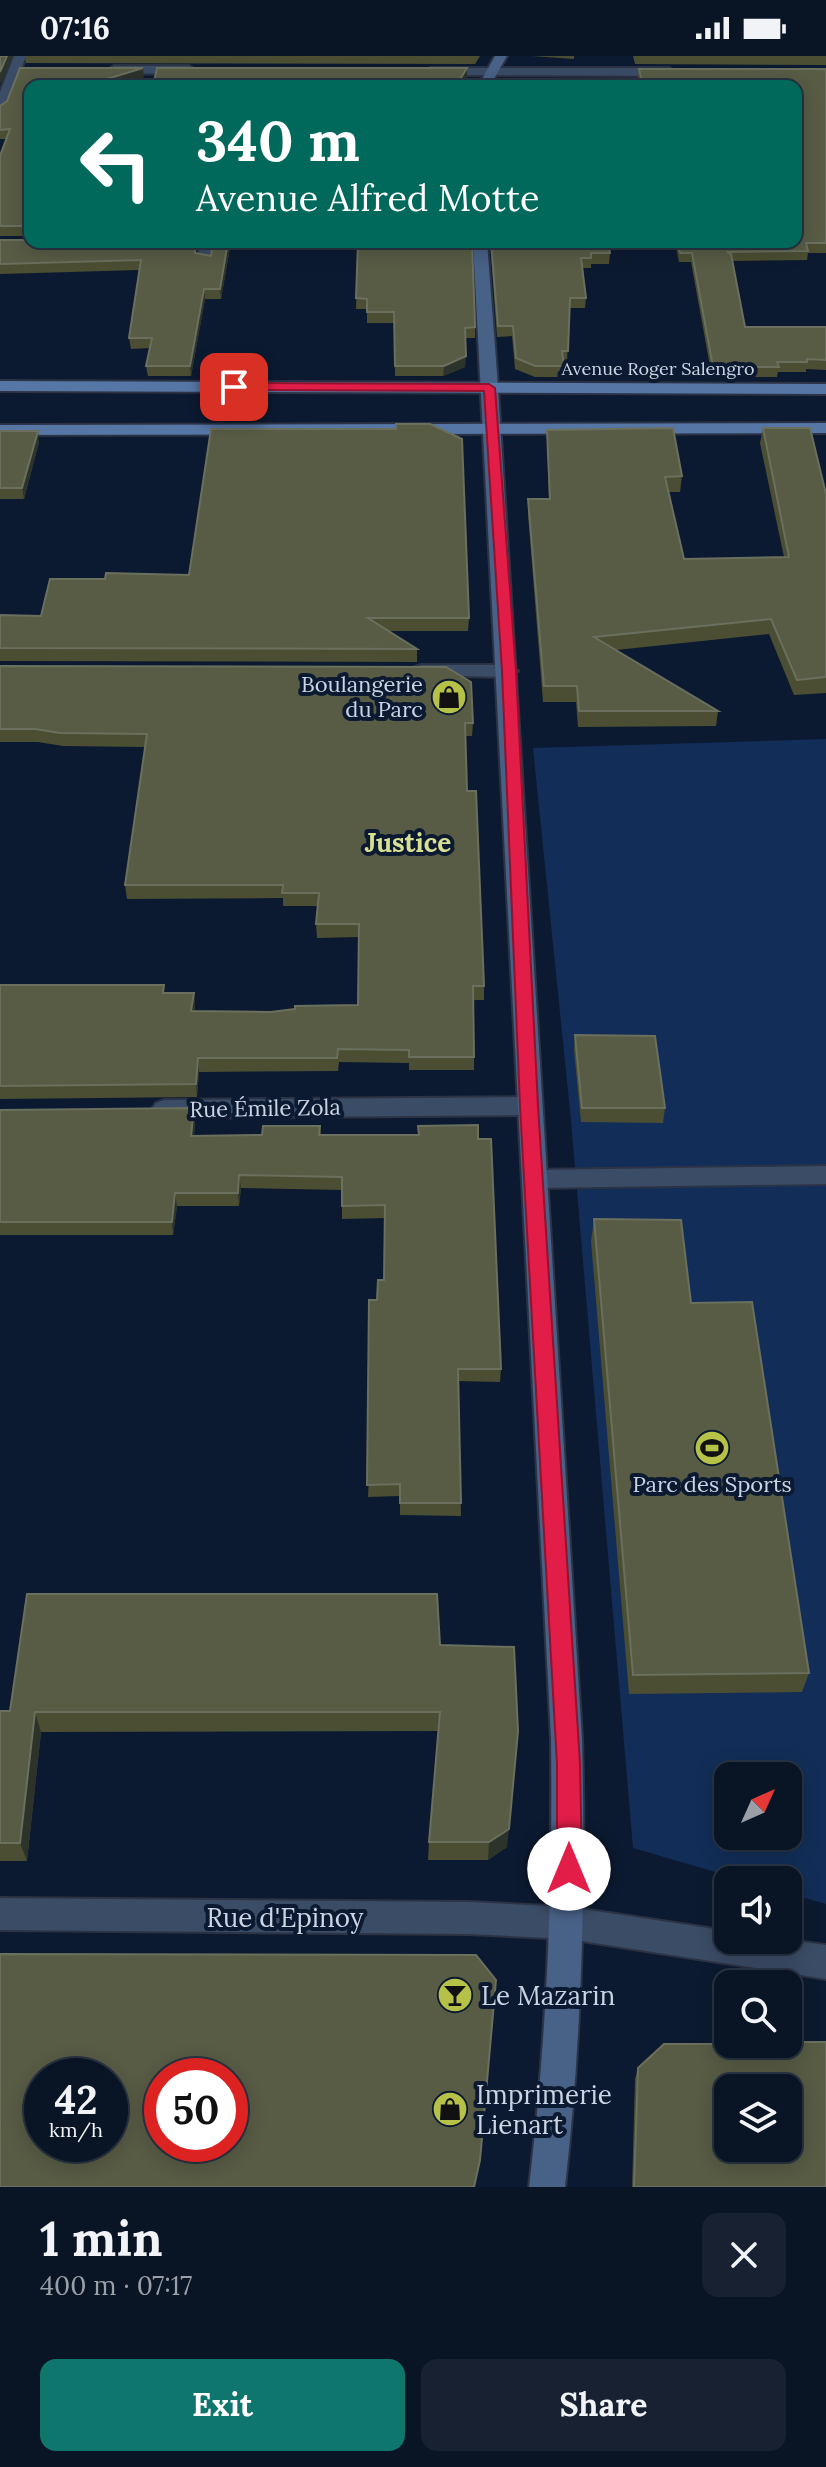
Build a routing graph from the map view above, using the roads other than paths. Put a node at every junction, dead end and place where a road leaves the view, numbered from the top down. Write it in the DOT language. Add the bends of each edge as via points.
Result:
graph roads {
  1 [pos="20,56"];
  2 [pos="501,56"];
  3 [pos="15,70"];
  4 [pos="30,70"];
  5 [pos="107,70"];
  6 [pos="199,70"];
  7 [pos="415,71"];
  8 [pos="492,71"];
  9 [pos="682,72"];
  10 [pos="487,80"];
  11 [pos="0,109"];
  12 [pos="206,248"];
  13 [pos="480,248"];
  14 [pos="205,261"];
  15 [pos="0,386"];
  16 [pos="489,388"];
  17 [pos="826,389"];
  18 [pos="492,427"];
  19 [pos="826,428"];
  20 [pos="0,430"];
  21 [pos="400,671"];
  22 [pos="509,671"];
  23 [pos="529,1106"];
  24 [pos="141,1110"];
  25 [pos="826,1175"];
  26 [pos="534,1179"];
  27 [pos="0,1914"];
  28 [pos="569,1923"];
  29 [pos="826,1962"];
  30 [pos="547,2187"];
  1 -- 3 [label="street"];
  2 -- 8 [label="main road"];
  3 -- 4 [label="street"];
  3 -- 11 [label="street"];
  5 -- 6 [label="street"];
  7 -- 8 [label="street"];
  8 -- 9 [label="street"];
  8 -- 10 [label="main road"];
  12 -- 14 [label="street"];
  13 -- 16 [label="main road"];
  15 -- 16 [label="main road, Avenue Roger Salengro"];
  16 -- 17 [label="main road, Avenue Roger Salengro"];
  16 -- 18 [label="main road"];
  18 -- 19 [label="main road"];
  18 -- 20 [label="main road"];
  18 -- 22 [label="main road"];
  21 -- 22 [label="street"];
  22 -- 23 [label="main road"];
  23 -- 24 [label="street, Rue Émile Zola"];
  23 -- 26 [label="main road"];
  25 -- 26 [label="street"];
  26 -- 28 [label="main road" via="569,1764"];
  27 -- 28 [label="street, Rue d'Epinoy"];
  28 -- 29 [label="street, Rue d'Epinoy"];
  28 -- 30 [label="main road"];
}
